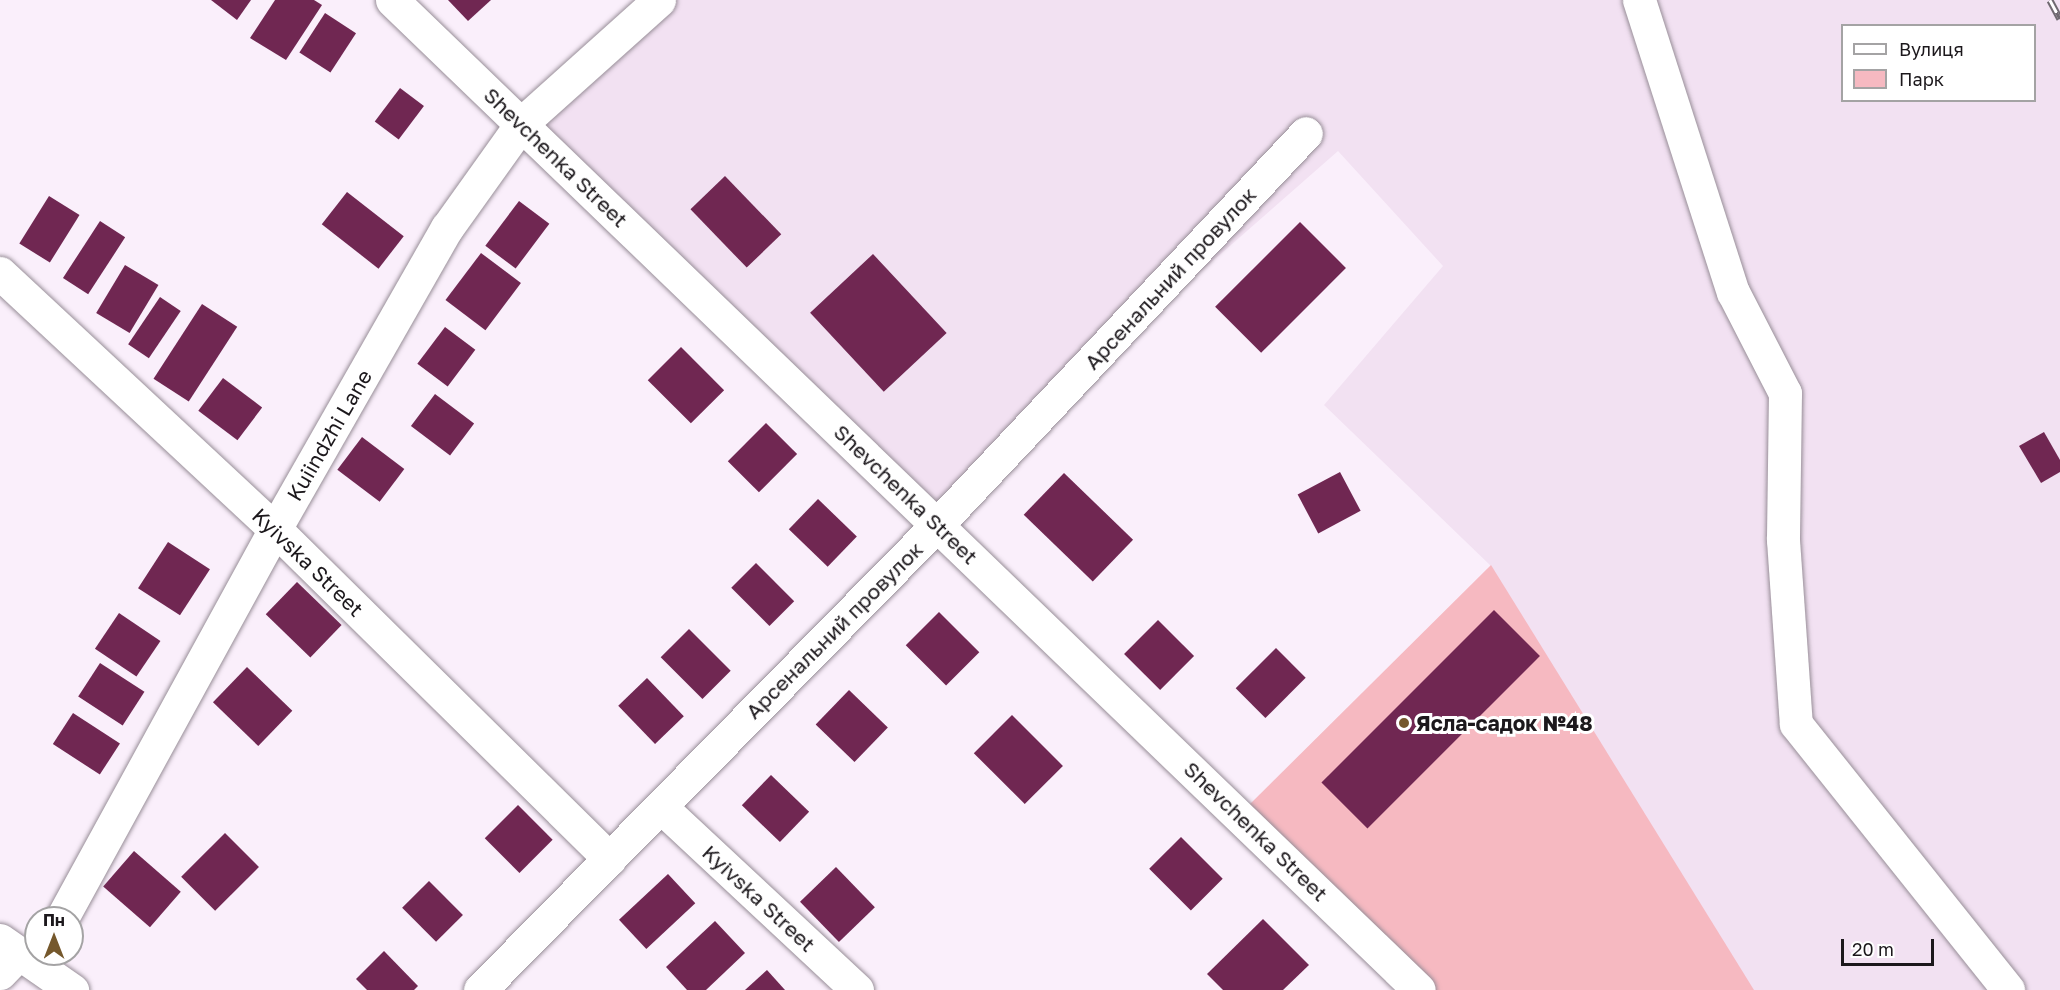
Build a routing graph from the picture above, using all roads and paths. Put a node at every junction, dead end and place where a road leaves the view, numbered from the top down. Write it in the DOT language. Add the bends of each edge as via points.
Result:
graph roads {
  1 [pos="392,0"];
  2 [pos="659,0"];
  3 [pos="1639,0"];
  4 [pos="522,123"];
  5 [pos="1306,134"];
  6 [pos="0,273"];
  7 [pos="937,525"];
  8 [pos="275,529"];
  9 [pos="661,807"];
  10 [pos="610,859"];
  11 [pos="69,906"];
  12 [pos="19,957"];
  13 [pos="72,990"];
  14 [pos="480,990"];
  15 [pos="857,990"];
  16 [pos="1419,990"];
  17 [pos="2008,990"];
  1 -- 4 [label="street, Shevchenka Street"];
  2 -- 4 [label="street, Kuiindzhi Lane"];
  3 -- 17 [label="street" via="1733,292 1785,393 1783,540 1796,724"];
  4 -- 7 [label="street, Shevchenka Street"];
  4 -- 8 [label="street, Kuiindzhi Lane" via="447,228"];
  5 -- 7 [label="street, Арсенальний провулок"];
  6 -- 8 [label="street, Kyivska Street"];
  7 -- 9 [label="street, Арсенальний провулок"];
  7 -- 16 [label="street, Shevchenka Street"];
  8 -- 10 [label="street, Kyivska Street"];
  8 -- 11 [label="street, Kuiindzhi Lane"];
  9 -- 10 [label="street, Арсенальний провулок"];
  9 -- 15 [label="street, Kyivska Street"];
  10 -- 14 [label="street, Арсенальний провулок"];
  12 -- 13 [label="street"];
}
